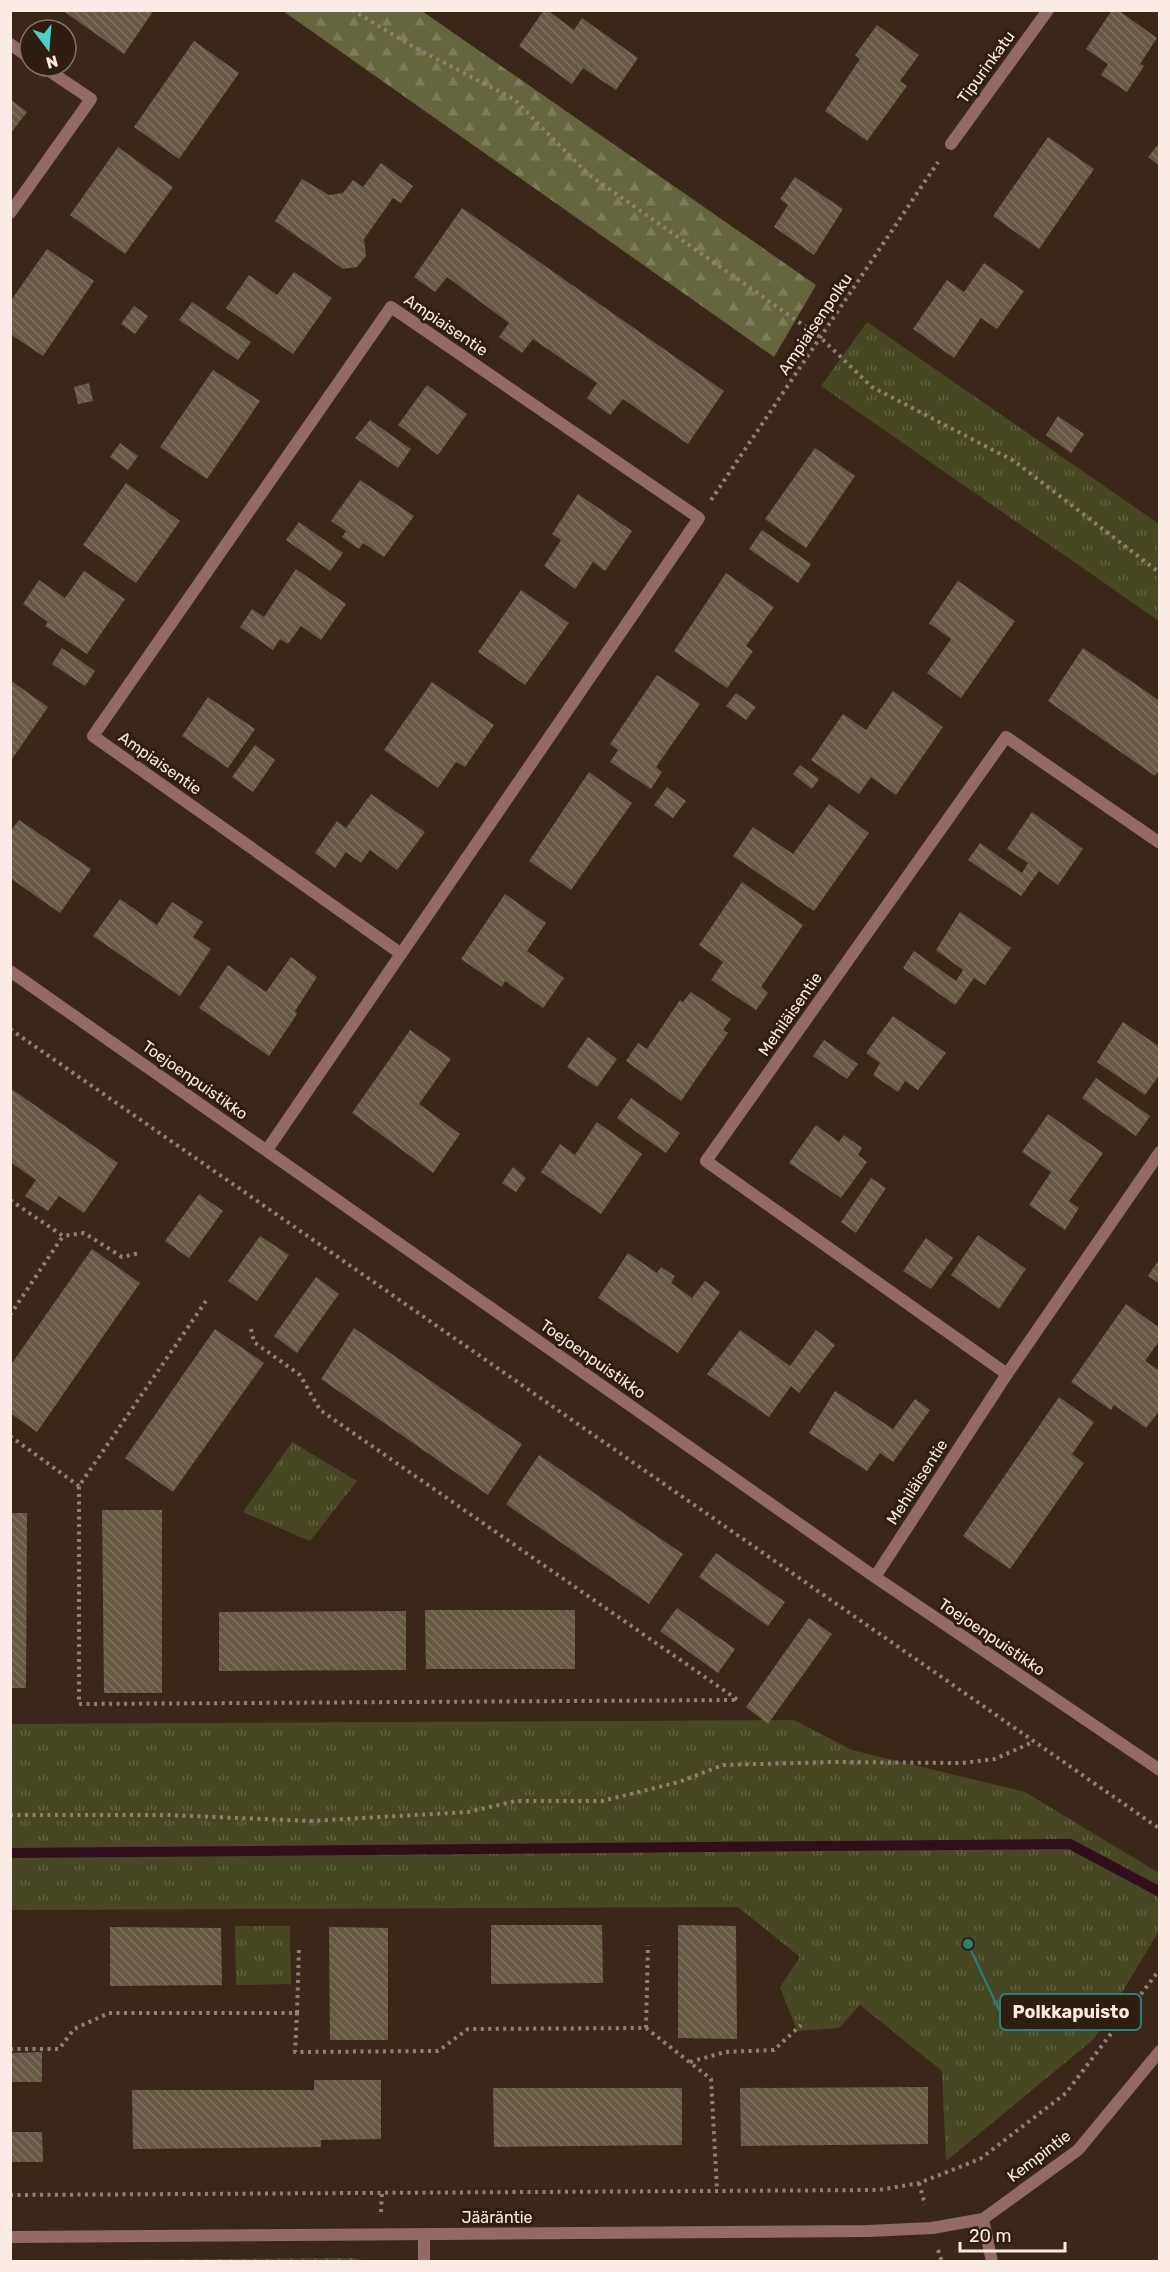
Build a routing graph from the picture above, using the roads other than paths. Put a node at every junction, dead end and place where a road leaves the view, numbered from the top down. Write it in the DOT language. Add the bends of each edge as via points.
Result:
graph roads {
  1 [pos="1048,10"];
  2 [pos="60,78"];
  3 [pos="951,144"];
  4 [pos="10,213"];
  5 [pos="1160,843"];
  6 [pos="400,953"];
  7 [pos="10,971"];
  8 [pos="267,1150"];
  9 [pos="1160,1152"];
  10 [pos="1007,1374"];
  11 [pos="875,1577"];
  12 [pos="1160,1770"];
  13 [pos="1160,2051"];
  14 [pos="983,2219"];
  15 [pos="424,2234"];
  16 [pos="10,2237"];
  17 [pos="424,2262"];
  18 [pos="992,2262"];
  1 -- 3 [label="street, Tipurinkatu"];
  2 -- 4 [label="street" via="91,99"];
  5 -- 10 [label="street, Mehiläisentie" via="1006,737 706,1161"];
  6 -- 6 [label="street, Ampiaisentie" via="699,518 391,307 93,736"];
  6 -- 8 [label="street"];
  7 -- 8 [label="street, Toejoenpuistikko"];
  8 -- 11 [label="street, Toejoenpuistikko"];
  9 -- 10 [label="street, Mehiläisentie"];
  10 -- 11 [label="street, Mehiläisentie"];
  11 -- 12 [label="street, Toejoenpuistikko"];
  13 -- 14 [label="street, Kempintie" via="1078,2150"];
  14 -- 15 [label="street, Jääräntie" via="932,2228 868,2230"];
  14 -- 18 [label="street"];
  15 -- 16 [label="street, Jääräntie"];
  15 -- 17 [label="street"];
}
